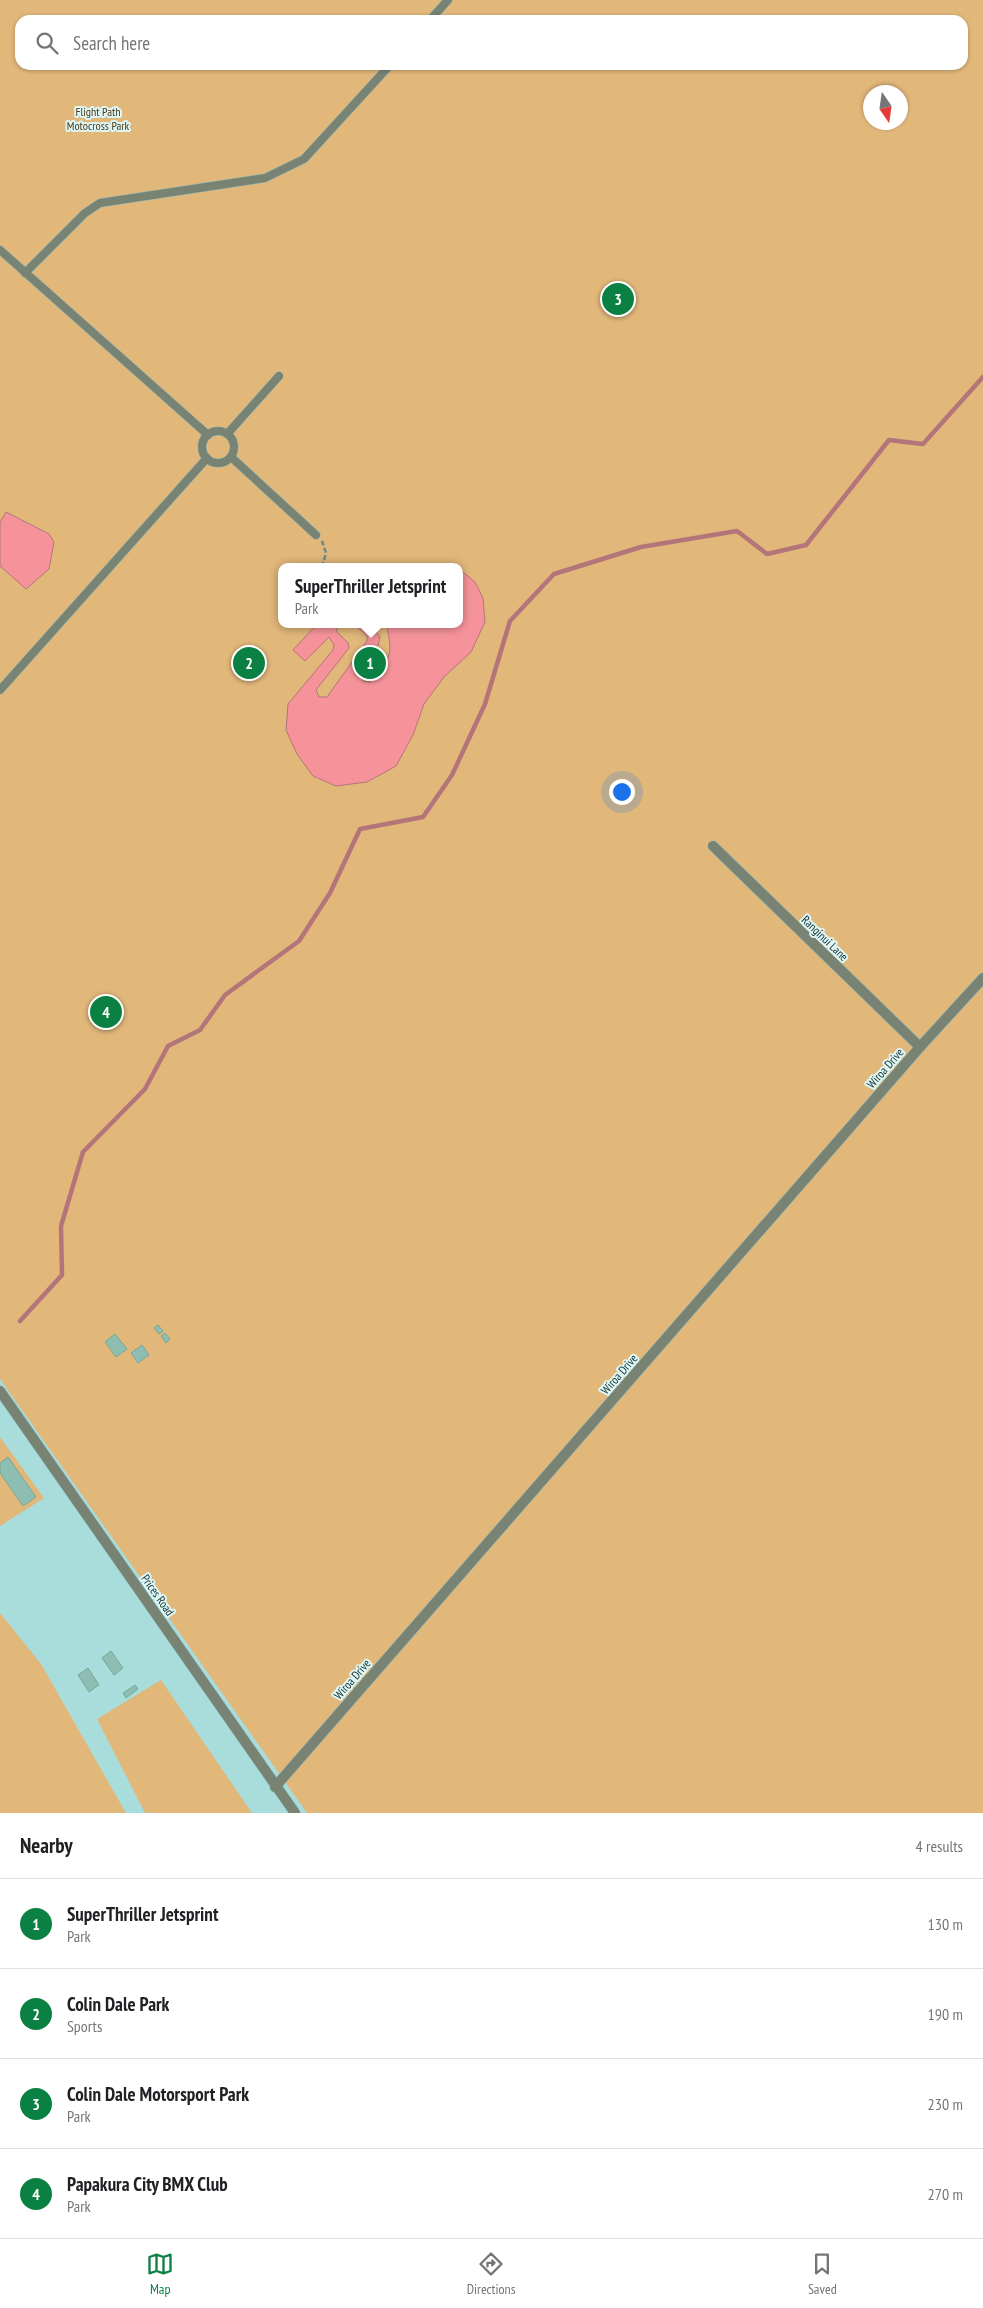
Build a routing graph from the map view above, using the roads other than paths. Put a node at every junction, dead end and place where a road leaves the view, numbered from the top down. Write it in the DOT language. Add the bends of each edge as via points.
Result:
graph roads {
  1 [pos="448,0"];
  2 [pos="434,15"];
  3 [pos="385,70"];
  4 [pos="0,250"];
  5 [pos="25,273"];
  6 [pos="279,376"];
  7 [pos="228,433"];
  8 [pos="208,435"];
  9 [pos="231,457"];
  10 [pos="207,458"];
  11 [pos="316,535"];
  12 [pos="0,690"];
  13 [pos="713,846"];
  14 [pos="983,978"];
  15 [pos="920,1047"];
  16 [pos="0,1392"];
  17 [pos="275,1787"];
  18 [pos="295,1813"];
  1 -- 2 [label="lane"];
  3 -- 5 [label="lane" via="304,158 289,167 265,178 100,203 84,213"];
  4 -- 5 [label="lane"];
  5 -- 8 [label="lane"];
  6 -- 7 [label="lane"];
  7 -- 8 [label="lane" via="217,430"];
  7 -- 9 [label="lane" via="235,447"];
  8 -- 10 [label="lane" via="202,444"];
  9 -- 10 [label="lane" via="217,463"];
  9 -- 11 [label="lane"];
  10 -- 12 [label="lane"];
  13 -- 15 [label="street, Ranginui Lane"];
  14 -- 15 [label="street, Wiroa Drive"];
  15 -- 17 [label="street, Wiroa Drive"];
  16 -- 17 [label="street, Prices Road"];
  17 -- 18 [label="street, Prices Road"];
}
